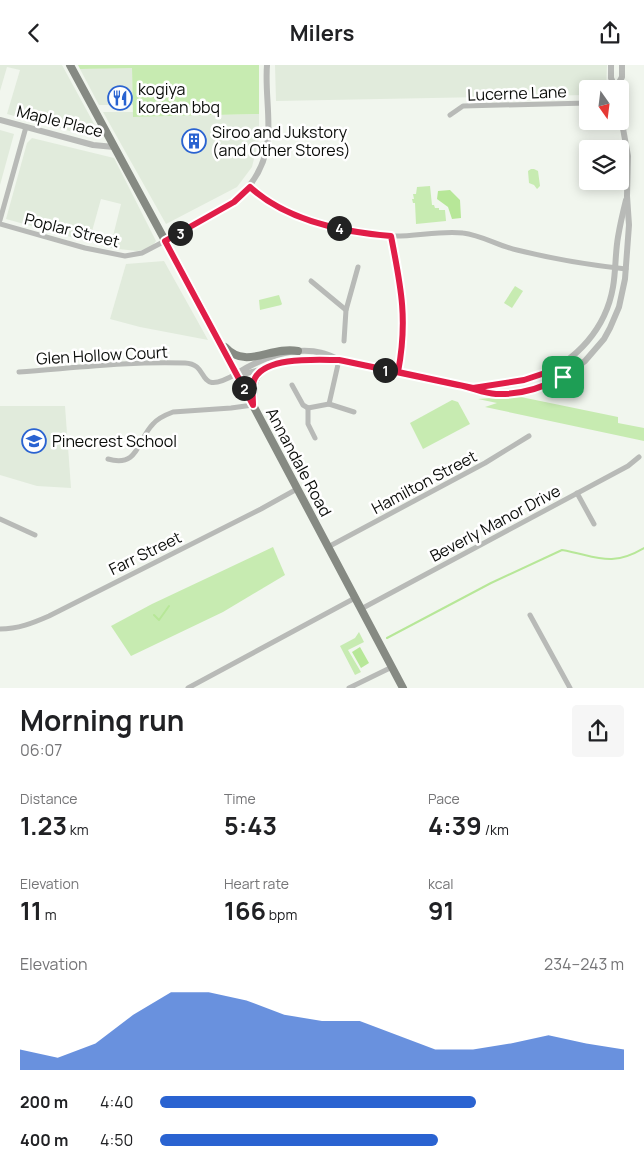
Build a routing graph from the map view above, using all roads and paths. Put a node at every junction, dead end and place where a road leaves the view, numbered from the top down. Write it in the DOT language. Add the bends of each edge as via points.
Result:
graph roads {
  1 [pos="70,65"];
  2 [pos="267,65"];
  3 [pos="612,65"];
  4 [pos="622,65"];
  5 [pos="612,80"];
  6 [pos="620,80"];
  7 [pos="579,103"];
  8 [pos="450,115"];
  9 [pos="0,120"];
  10 [pos="26,127"];
  11 [pos="623,130"];
  12 [pos="114,147"];
  13 [pos="250,187"];
  14 [pos="627,197"];
  15 [pos="0,220"];
  16 [pos="0,224"];
  17 [pos="391,236"];
  18 [pos="165,241"];
  19 [pos="358,267"];
  20 [pos="615,267"];
  21 [pos="626,269"];
  22 [pos="311,281"];
  23 [pos="346,310"];
  24 [pos="216,338"];
  25 [pos="344,341"];
  26 [pos="298,351"];
  27 [pos="339,360"];
  28 [pos="567,361"];
  29 [pos="266,367"];
  30 [pos="574,369"];
  31 [pos="398,372"];
  32 [pos="19,373"];
  33 [pos="236,374"];
  34 [pos="292,385"];
  35 [pos="473,388"];
  36 [pos="329,404"];
  37 [pos="253,405"];
  38 [pos="308,408"];
  39 [pos="354,412"];
  40 [pos="529,436"];
  41 [pos="315,438"];
  42 [pos="639,457"];
  43 [pos="108,459"];
  44 [pos="297,489"];
  45 [pos="577,493"];
  46 [pos="0,519"];
  47 [pos="594,524"];
  48 [pos="35,535"];
  49 [pos="328,547"];
  50 [pos="355,598"];
  51 [pos="361,609"];
  52 [pos="530,615"];
  53 [pos="0,629"];
  54 [pos="392,667"];
  55 [pos="188,688"];
  56 [pos="349,688"];
  57 [pos="403,688"];
  58 [pos="570,688"];
  1 -- 12 [label="main road, Annandale Road"];
  2 -- 13 [label="street" via="267,146"];
  3 -- 5 [label="street"];
  4 -- 6 [label="street"];
  7 -- 8 [label="street, Lucerne Lane" via="463,106"];
  9 -- 10 [label="street, Maple Place"];
  10 -- 12 [label="street, Maple Place" via="93,145"];
  10 -- 15 [label="street"];
  11 -- 14 [label="street" via="628,156"];
  12 -- 18 [label="main road, Annandale Road"];
  13 -- 17 [label="street" via="262,198 293,215 365,234"];
  13 -- 18 [label="street" via="234,202"];
  14 -- 20 [label="street"];
  14 -- 21 [label="street"];
  16 -- 18 [label="street, Poplar Street" via="125,256 142,253"];
  17 -- 20 [label="street" via="463,233 554,260"];
  17 -- 31 [label="street" via="401,286 404,324"];
  18 -- 24 [label="main road, Annandale Road"];
  19 -- 23 [label="street"];
  20 -- 21 [label="street"];
  20 -- 28 [label="street" via="611,297 603,319 589,341"];
  21 -- 30 [label="street" via="623,295 610,328 585,361"];
  22 -- 23 [label="street"];
  23 -- 25 [label="street"];
  24 -- 26 [label="main road" via="234,355 244,358 278,351"];
  24 -- 33 [label="main road, Annandale Road"];
  26 -- 27 [label="street" via="322,353"];
  26 -- 33 [label="street" via="265,359"];
  27 -- 29 [label="street" via="306,360"];
  27 -- 31 [label="street"];
  27 -- 36 [label="street"];
  28 -- 30 [label="street"];
  28 -- 35 [label="street" via="524,380"];
  29 -- 33 [label="street"];
  29 -- 37 [label="main road" via="254,382"];
  30 -- 35 [label="street" via="553,382 517,393 494,394"];
  31 -- 35 [label="street"];
  32 -- 33 [label="street, Glen Hollow Court" via="117,364 188,363 199,369 211,383 223,382"];
  33 -- 37 [label="main road, Annandale Road"];
  34 -- 38 [label="street"];
  36 -- 38 [label="street"];
  36 -- 39 [label="street"];
  37 -- 43 [label="street" via="173,412 152,424 131,457 120,461"];
  37 -- 44 [label="main road, Annandale Road"];
  38 -- 41 [label="street" via="308,424"];
  40 -- 49 [label="street, Hamilton Street"];
  42 -- 45 [label="street, Beverly Manor Drive"];
  44 -- 49 [label="main road, Annandale Road"];
  44 -- 53 [label="street, Farr Street" via="49,616 28,625"];
  45 -- 47 [label="street"];
  45 -- 51 [label="street, Beverly Manor Drive"];
  46 -- 48 [label="street"];
  49 -- 50 [label="main road, Annandale Road"];
  50 -- 51 [label="main road, Annandale Road"];
  50 -- 55 [label="street"];
  51 -- 54 [label="main road, Annandale Road"];
  52 -- 58 [label="street"];
  54 -- 56 [label="street"];
  54 -- 57 [label="main road, Annandale Road"];
}
